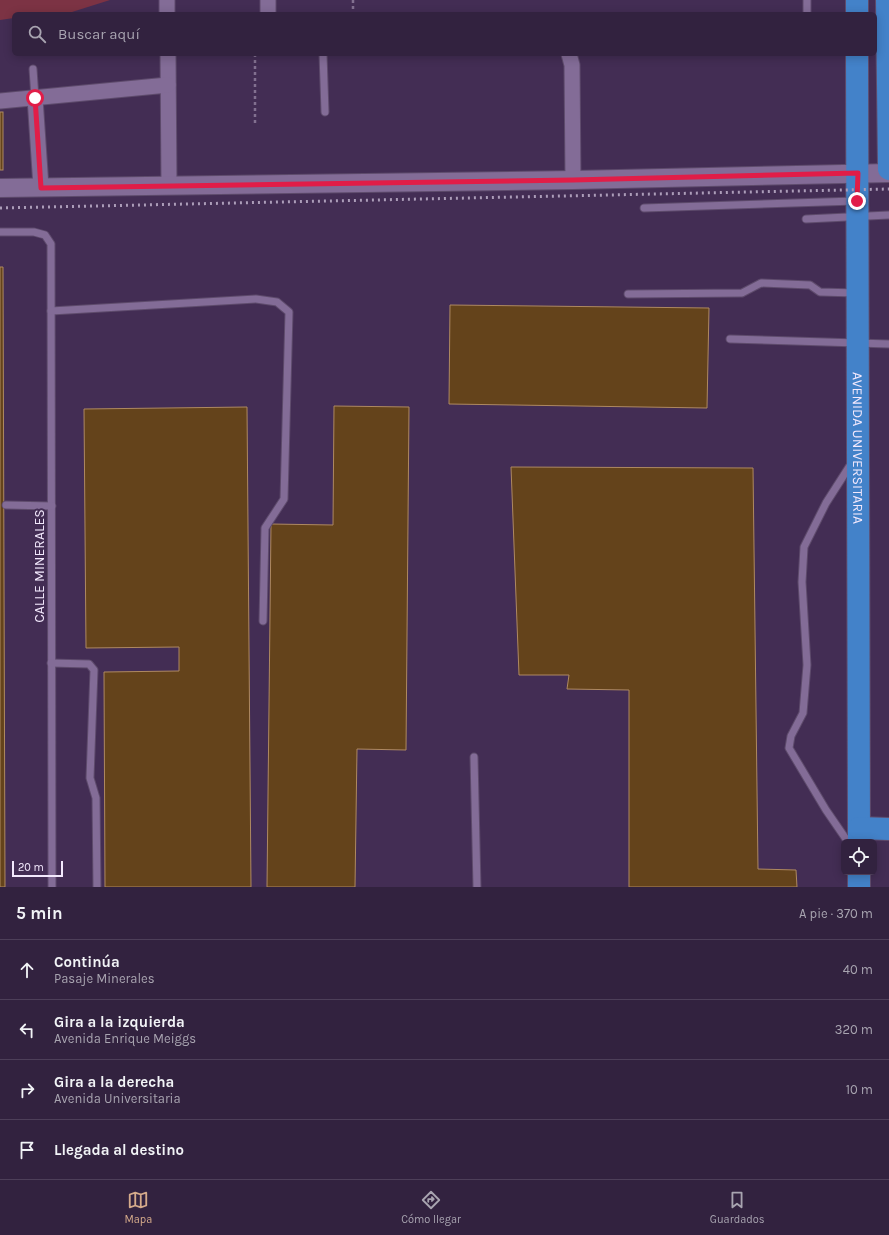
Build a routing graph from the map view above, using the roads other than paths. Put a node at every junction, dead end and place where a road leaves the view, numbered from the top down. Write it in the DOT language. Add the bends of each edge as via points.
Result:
graph roads {
  1 [pos="167,0"];
  2 [pos="268,0"];
  3 [pos="807,0"];
  4 [pos="857,0"];
  5 [pos="888,0"];
  6 [pos="167,12"];
  7 [pos="268,12"];
  8 [pos="807,12"];
  9 [pos="857,12"];
  10 [pos="168,56"];
  11 [pos="324,56"];
  12 [pos="570,56"];
  13 [pos="857,56"];
  14 [pos="33,69"];
  15 [pos="168,85"];
  16 [pos="35,98"];
  17 [pos="0,102"];
  18 [pos="325,112"];
  19 [pos="889,169"];
  20 [pos="858,173"];
  21 [pos="889,173"];
  22 [pos="573,180"];
  23 [pos="169,185"];
  24 [pos="0,188"];
  25 [pos="41,188"];
  26 [pos="644,208"];
  27 [pos="858,209"];
  28 [pos="889,215"];
  29 [pos="806,218"];
  30 [pos="0,232"];
  31 [pos="858,293"];
  32 [pos="628,294"];
  33 [pos="51,311"];
  34 [pos="730,339"];
  35 [pos="858,344"];
  36 [pos="889,344"];
  37 [pos="858,453"];
  38 [pos="6,505"];
  39 [pos="52,506"];
  40 [pos="263,621"];
  41 [pos="51,662"];
  42 [pos="474,757"];
  43 [pos="889,828"];
  44 [pos="856,837"];
  45 [pos="859,875"];
  46 [pos="52,887"];
  47 [pos="97,887"];
  48 [pos="477,887"];
  49 [pos="859,887"];
  1 -- 6 [label="street"];
  2 -- 7 [label="street"];
  3 -- 8 [label="lane"];
  4 -- 9 [label="main road"];
  5 -- 19 [label="main road"];
  10 -- 15 [label="street"];
  11 -- 18 [label="lane"];
  12 -- 22 [label="street" via="572,65"];
  13 -- 20 [label="main road, AVENIDA UNIVERSITARIA"];
  14 -- 16 [label="lane"];
  15 -- 16 [label="street"];
  15 -- 23 [label="street"];
  16 -- 17 [label="street"];
  16 -- 25 [label="street"];
  20 -- 21 [label="street"];
  20 -- 22 [label="street"];
  20 -- 27 [label="main road, AVENIDA UNIVERSITARIA"];
  22 -- 23 [label="street"];
  23 -- 25 [label="street"];
  24 -- 25 [label="street"];
  26 -- 27 [label="lane"];
  27 -- 28 [label="lane"];
  27 -- 29 [label="lane"];
  27 -- 31 [label="main road, AVENIDA UNIVERSITARIA"];
  30 -- 33 [label="lane, CALLE MINERALES" via="34,232 45,235 51,244"];
  31 -- 32 [label="lane" via="820,292 810,285 761,283 742,293"];
  31 -- 35 [label="main road, AVENIDA UNIVERSITARIA"];
  33 -- 39 [label="lane, CALLE MINERALES"];
  33 -- 40 [label="lane" via="256,299 277,302 289,312 284,499 265,528"];
  34 -- 35 [label="lane"];
  35 -- 36 [label="lane"];
  35 -- 37 [label="main road, AVENIDA UNIVERSITARIA"];
  37 -- 44 [label="main road, AVENIDA UNIVERSITARIA"];
  37 -- 44 [label="lane" via="826,503 804,547 802,582 807,665 803,713 791,736 789,748 826,810"];
  38 -- 39 [label="lane"];
  39 -- 41 [label="lane, CALLE MINERALES"];
  41 -- 46 [label="lane, CALLE MINERALES"];
  41 -- 47 [label="lane" via="89,664 94,670 90,778 96,798"];
  42 -- 48 [label="lane"];
  43 -- 44 [label="main road"];
  45 -- 49 [label="main road"];
}
